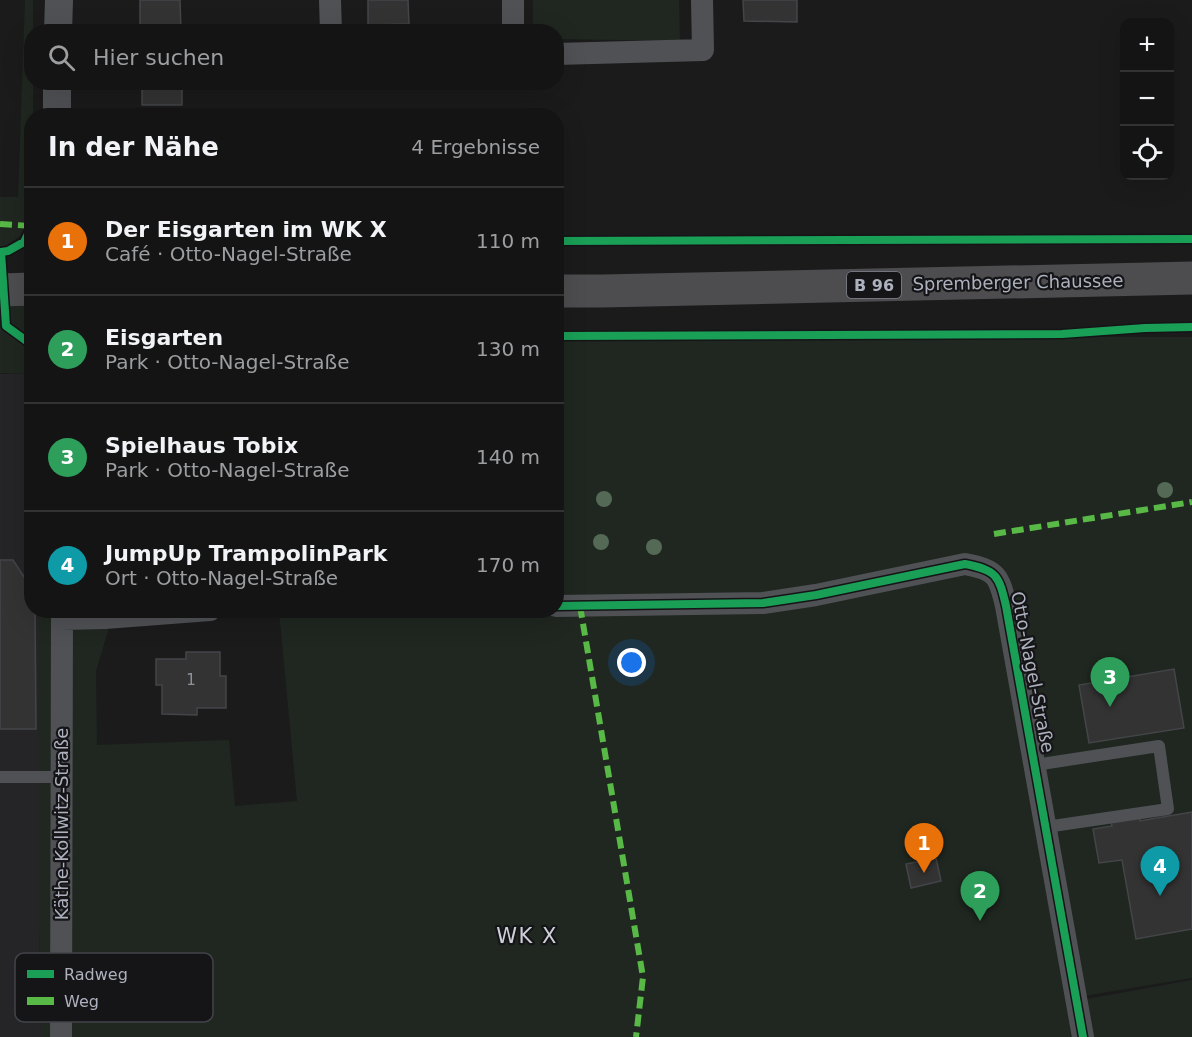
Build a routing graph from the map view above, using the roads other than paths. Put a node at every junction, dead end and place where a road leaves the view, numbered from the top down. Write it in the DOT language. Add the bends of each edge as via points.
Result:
graph roads {
  1 [pos="59,0"];
  2 [pos="330,0"];
  3 [pos="513,0"];
  4 [pos="702,0"];
  5 [pos="58,24"];
  6 [pos="331,24"];
  7 [pos="513,24"];
  8 [pos="564,54"];
  9 [pos="57,90"];
  10 [pos="57,108"];
  11 [pos="1192,278"];
  12 [pos="0,290"];
  13 [pos="24,290"];
  14 [pos="564,291"];
  15 [pos="564,606"];
  16 [pos="62,618"];
  17 [pos="1035,765"];
  18 [pos="0,777"];
  19 [pos="61,777"];
  20 [pos="1046,827"];
  21 [pos="61,953"];
  22 [pos="1083,1037"];
  1 -- 5 [label="street"];
  2 -- 6 [label="street"];
  3 -- 7 [label="street"];
  4 -- 8 [label="street" via="703,50"];
  9 -- 10 [label="street"];
  11 -- 14 [label="main road, Spremberger Chaussee / B 96"];
  12 -- 13 [label="main road"];
  15 -- 17 [label="street, Otto-Nagel-Straße" via="764,603 965,564 978,566 1000,582"];
  16 -- 19 [label="street, Käthe-Kollwitz-Straße"];
  17 -- 20 [label="street, Otto-Nagel-Straße"];
  17 -- 20 [label="lane" via="1159,746 1168,809"];
  18 -- 19 [label="lane"];
  19 -- 21 [label="street, Käthe-Kollwitz-Straße"];
  20 -- 22 [label="street, Otto-Nagel-Straße"];
}
